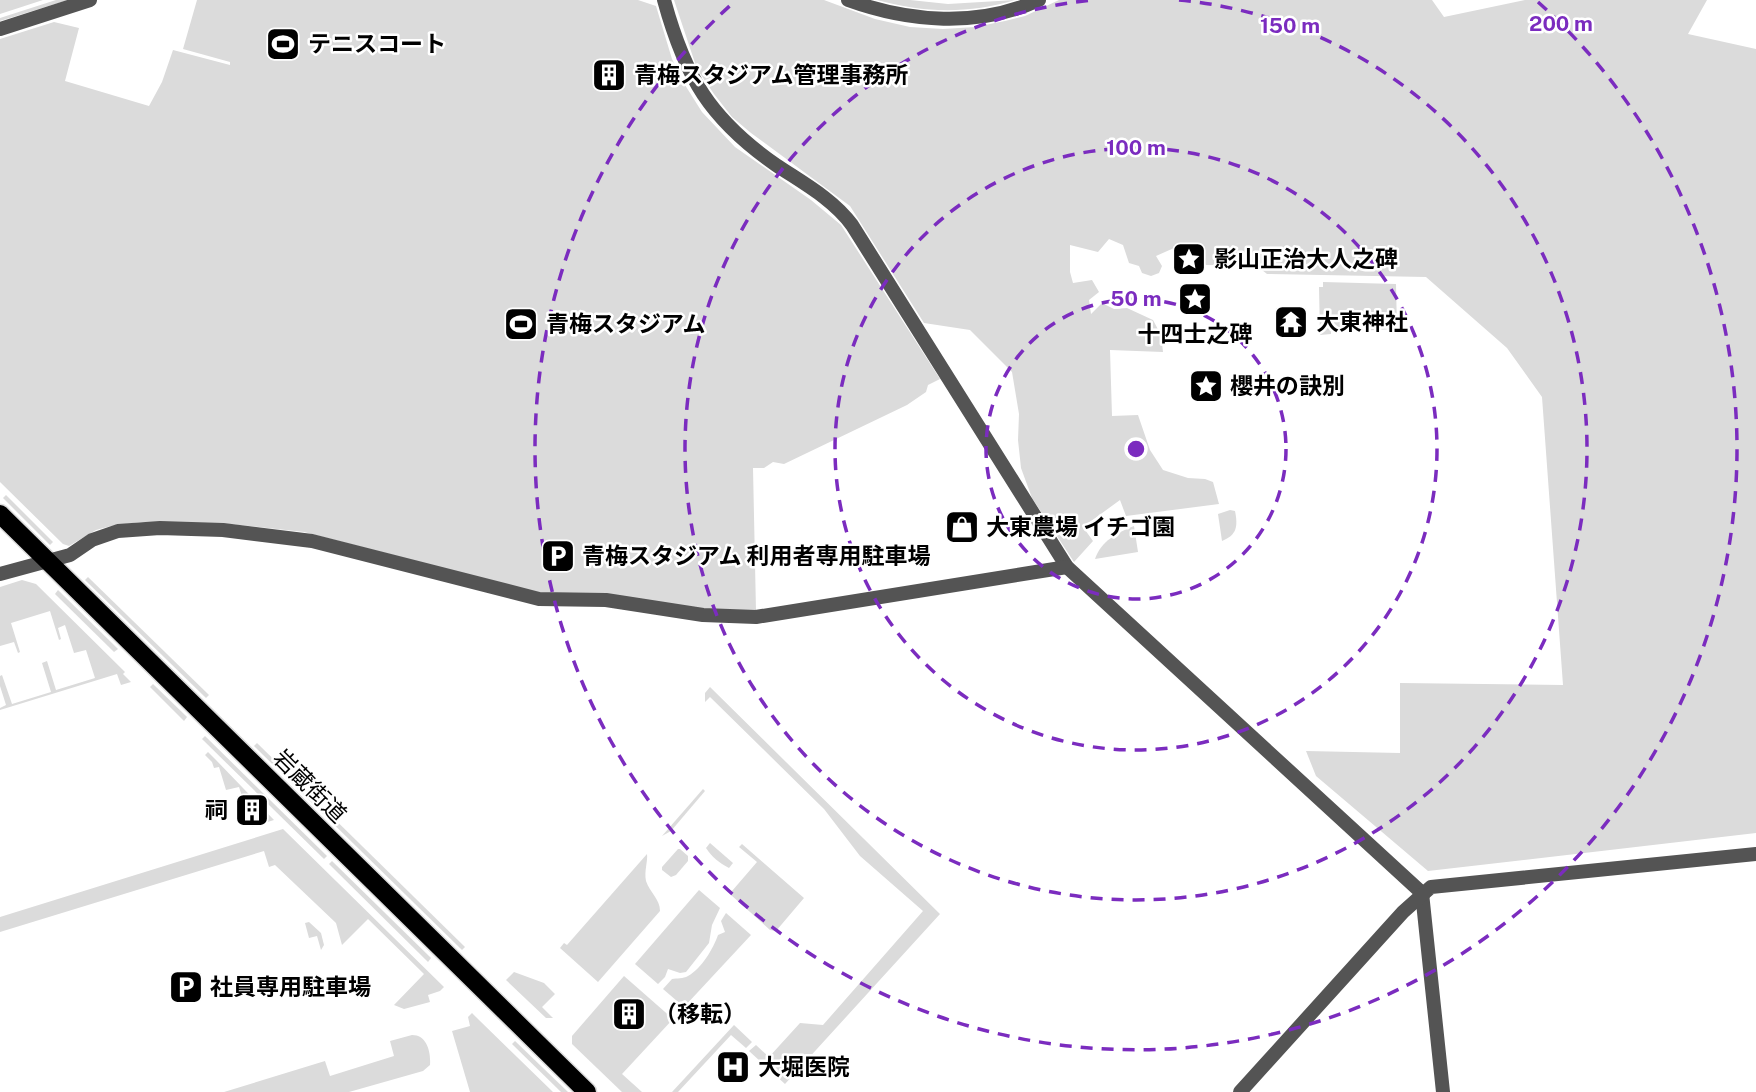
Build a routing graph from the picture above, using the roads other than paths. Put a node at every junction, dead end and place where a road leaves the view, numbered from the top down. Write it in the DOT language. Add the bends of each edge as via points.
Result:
graph roads {
  1 [pos="90,0"];
  2 [pos="664,0"];
  3 [pos="848,0"];
  4 [pos="1039,0"];
  5 [pos="0,29"];
  6 [pos="0,514"];
  7 [pos="47,561"];
  8 [pos="1067,567"];
  9 [pos="0,574"];
  10 [pos="1756,854"];
  11 [pos="1422,893"];
  12 [pos="587,1092"];
  13 [pos="1240,1092"];
  14 [pos="1443,1092"];
  1 -- 5 [label="street"];
  2 -- 8 [label="street" via="685,63 709,104 751,147 848,219"];
  3 -- 4 [label="street" via="890,13 934,19 982,16"];
  6 -- 7 [label="main road, 岩蔵街道"];
  7 -- 8 [label="street" via="118,531 256,532 312,541 539,599 606,600 739,617"];
  7 -- 9 [label="street"];
  7 -- 12 [label="main road, 岩蔵街道"];
  8 -- 11 [label="street"];
  10 -- 11 [label="street" via="1431,887"];
  11 -- 13 [label="street"];
  11 -- 14 [label="street"];
}
